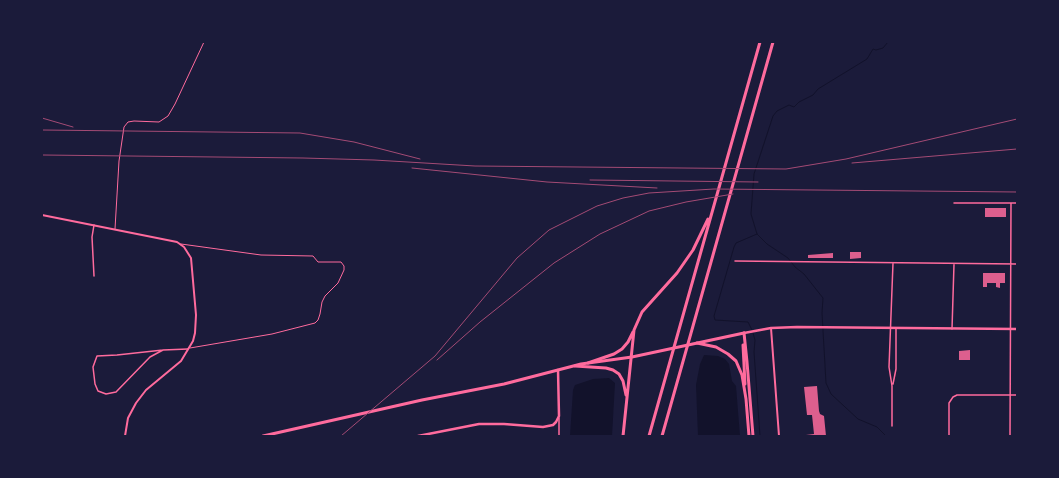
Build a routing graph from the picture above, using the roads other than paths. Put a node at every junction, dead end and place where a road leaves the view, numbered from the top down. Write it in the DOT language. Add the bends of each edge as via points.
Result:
graph roads {
  1 [pos="204,42"];
  2 [pos="760,42"];
  3 [pos="773,42"];
  4 [pos="954,203"];
  5 [pos="1011,203"];
  6 [pos="1017,203"];
  7 [pos="712,212"];
  8 [pos="42,215"];
  9 [pos="94,225"];
  10 [pos="115,229"];
  11 [pos="180,244"];
  12 [pos="735,261"];
  13 [pos="892,263"];
  14 [pos="954,264"];
  15 [pos="1011,264"];
  16 [pos="1017,264"];
  17 [pos="94,276"];
  18 [pos="771,328"];
  19 [pos="890,328"];
  20 [pos="896,328"];
  21 [pos="952,329"];
  22 [pos="1011,329"];
  23 [pos="634,330"];
  24 [pos="1017,330"];
  25 [pos="744,333"];
  26 [pos="697,343"];
  27 [pos="190,348"];
  28 [pos="163,350"];
  29 [pos="632,357"];
  30 [pos="588,363"];
  31 [pos="575,366"];
  32 [pos="558,370"];
  33 [pos="892,386"];
  34 [pos="1010,395"];
  35 [pos="1017,395"];
  36 [pos="746,399"];
  37 [pos="626,400"];
  38 [pos="558,416"];
  39 [pos="892,426"];
  40 [pos="125,436"];
  41 [pos="263,436"];
  42 [pos="418,436"];
  43 [pos="559,436"];
  44 [pos="623,436"];
  45 [pos="649,436"];
  46 [pos="662,436"];
  47 [pos="749,436"];
  48 [pos="753,436"];
  49 [pos="779,436"];
  50 [pos="949,436"];
  51 [pos="1010,436"];
  1 -- 10 [label="lane" via="168,116 159,122 128,122 122,132"];
  2 -- 7 [label="highway"];
  3 -- 46 [label="highway"];
  4 -- 5 [label="street"];
  5 -- 6 [label="street"];
  5 -- 15 [label="street"];
  7 -- 23 [label="highway" via="693,250 677,273 642,312"];
  7 -- 45 [label="highway"];
  8 -- 9 [label="street"];
  9 -- 10 [label="street"];
  9 -- 17 [label="street"];
  10 -- 11 [label="street"];
  11 -- 27 [label="street" via="191,258 196,315 195,333"];
  11 -- 27 [label="lane" via="261,255 313,256 318,262 341,262 344,266 338,283 322,302 318,320 279,332"];
  12 -- 13 [label="street"];
  13 -- 14 [label="street"];
  13 -- 19 [label="street"];
  14 -- 15 [label="street"];
  14 -- 21 [label="street"];
  15 -- 16 [label="street"];
  15 -- 22 [label="street"];
  18 -- 19 [label="main road"];
  18 -- 25 [label="main road"];
  18 -- 49 [label="street"];
  19 -- 20 [label="main road"];
  19 -- 33 [label="street" via="889,367"];
  20 -- 21 [label="main road"];
  20 -- 33 [label="street" via="896,369"];
  21 -- 22 [label="main road"];
  22 -- 24 [label="main road"];
  22 -- 34 [label="street"];
  23 -- 29 [label="highway"];
  23 -- 30 [label="highway" via="622,349"];
  25 -- 26 [label="highway"];
  25 -- 36 [label="highway"];
  25 -- 48 [label="highway"];
  26 -- 29 [label="highway"];
  26 -- 36 [label="highway" via="716,347 736,361 742,375"];
  27 -- 28 [label="street"];
  27 -- 40 [label="street" via="181,361 146,390 136,403 128,418"];
  28 -- 28 [label="street" via="97,356 93,367 98,391 106,394 116,392 150,357"];
  29 -- 30 [label="highway"];
  29 -- 37 [label="highway"];
  30 -- 31 [label="highway"];
  31 -- 32 [label="highway"];
  31 -- 37 [label="highway" via="613,370 623,381"];
  32 -- 38 [label="main road"];
  32 -- 41 [label="highway"];
  33 -- 39 [label="street"];
  34 -- 35 [label="street"];
  34 -- 50 [label="street" via="957,395 951,398"];
  34 -- 51 [label="street"];
  36 -- 47 [label="highway"];
  37 -- 44 [label="highway"];
  38 -- 42 [label="main road" via="556,422 549,426 479,424"];
  38 -- 43 [label="street"];
}
